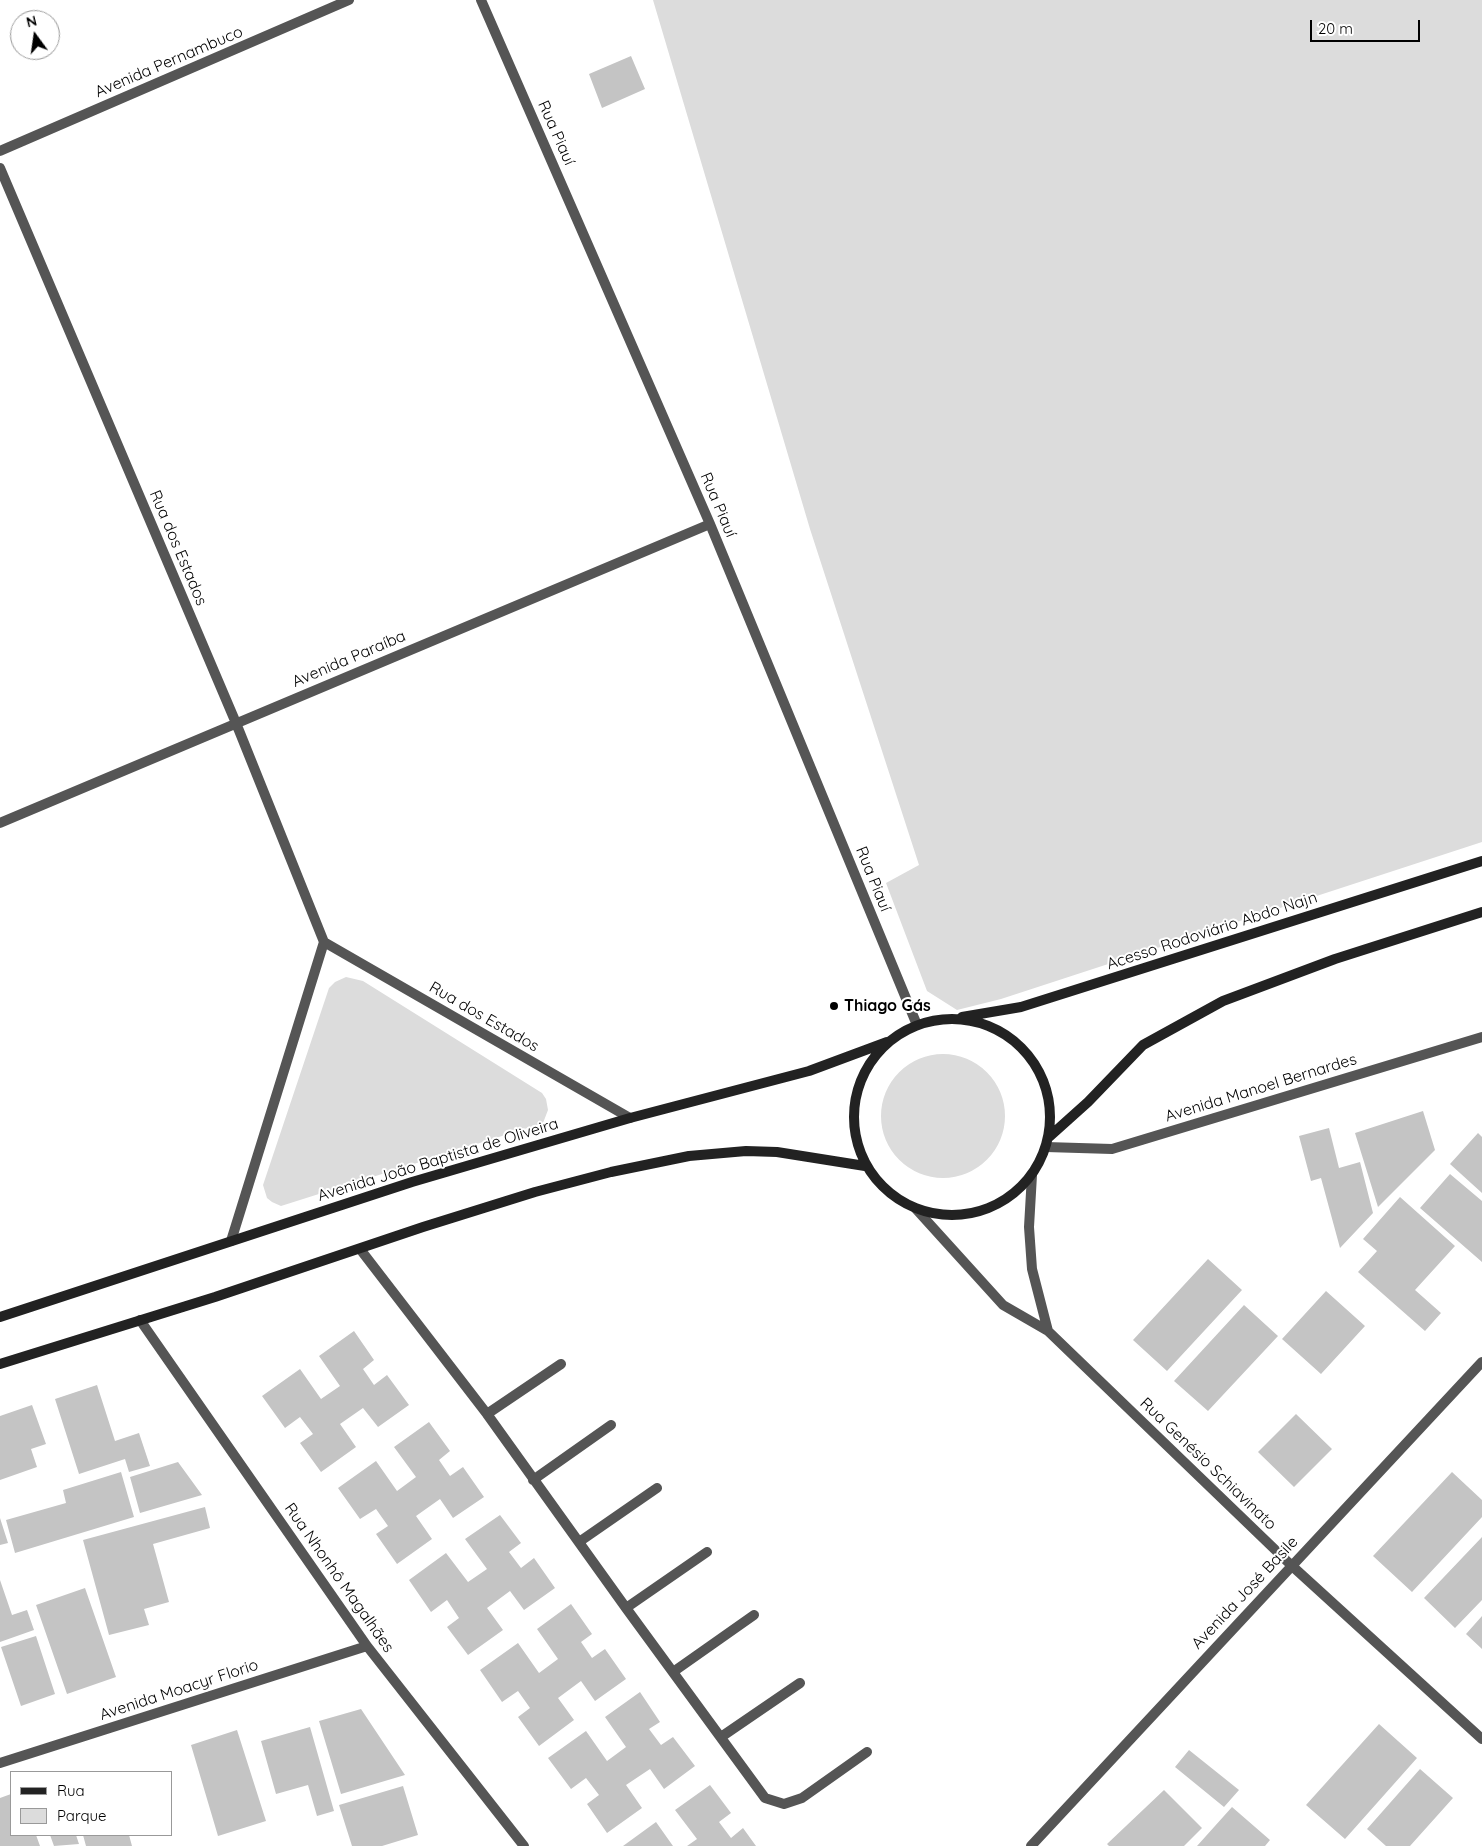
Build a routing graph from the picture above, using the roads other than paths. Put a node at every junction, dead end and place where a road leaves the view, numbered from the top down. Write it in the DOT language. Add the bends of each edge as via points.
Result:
graph roads {
  1 [pos="349,0"];
  2 [pos="481,0"];
  3 [pos="0,151"];
  4 [pos="0,168"];
  5 [pos="710,524"];
  6 [pos="236,724"];
  7 [pos="0,823"];
  8 [pos="1482,861"];
  9 [pos="1482,912"];
  10 [pos="324,942"];
  11 [pos="948,1019"];
  12 [pos="917,1025"];
  13 [pos="1482,1037"];
  14 [pos="888,1042"];
  15 [pos="630,1118"];
  16 [pos="1048,1142"];
  17 [pos="865,1166"];
  18 [pos="1032,1176"];
  19 [pos="916,1210"];
  20 [pos="231,1241"];
  21 [pos="360,1249"];
  22 [pos="0,1317"];
  23 [pos="140,1320"];
  24 [pos="1048,1331"];
  25 [pos="1482,1362"];
  26 [pos="0,1364"];
  27 [pos="561,1364"];
  28 [pos="487,1414"];
  29 [pos="611,1425"];
  30 [pos="533,1480"];
  31 [pos="657,1488"];
  32 [pos="579,1542"];
  33 [pos="707,1552"];
  34 [pos="1291,1565"];
  35 [pos="626,1608"];
  36 [pos="754,1615"];
  37 [pos="367,1646"];
  38 [pos="673,1672"];
  39 [pos="800,1683"];
  40 [pos="721,1737"];
  41 [pos="1482,1739"];
  42 [pos="867,1752"];
  43 [pos="0,1763"];
  44 [pos="524,1846"];
  45 [pos="1031,1846"];
  1 -- 3 [label="street, Avenida Pernambuco"];
  2 -- 5 [label="street, Rua Piauí"];
  4 -- 6 [label="street, Rua dos Estados"];
  5 -- 6 [label="street, Avenida Paraíba"];
  5 -- 12 [label="street, Rua Piauí"];
  6 -- 7 [label="street, Avenida Paraíba"];
  6 -- 10 [label="street, Rua dos Estados"];
  8 -- 11 [label="main road, Acesso Rodoviário Abdo Najn" via="1021,1008"];
  9 -- 16 [label="main road" via="1335,959 1223,1001 1144,1045"];
  10 -- 15 [label="street, Rua dos Estados"];
  10 -- 20 [label="street"];
  11 -- 12 [label="main road"];
  11 -- 16 [label="main road" via="979,1022 1008,1036 1031,1057 1042,1075 1048,1095 1051,1115"];
  12 -- 14 [label="main road"];
  13 -- 16 [label="street, Avenida Manoel Bernardes" via="1112,1149"];
  14 -- 15 [label="main road, Avenida João Baptista de Oliveira" via="808,1071"];
  14 -- 17 [label="main road" via="866,1068 854,1100 854,1134"];
  15 -- 20 [label="main road, Avenida João Baptista de Oliveira" via="412,1182"];
  16 -- 18 [label="main road"];
  17 -- 19 [label="main road" via="886,1192"];
  17 -- 21 [label="main road" via="777,1152 689,1156 536,1192"];
  18 -- 19 [label="main road" via="1009,1198 980,1212 948,1217"];
  18 -- 24 [label="street" via="1029,1227 1032,1269"];
  19 -- 24 [label="street, Rua Genésio Schiavinato" via="1003,1305"];
  20 -- 22 [label="main road, Avenida João Baptista de Oliveira"];
  21 -- 23 [label="main road"];
  21 -- 28 [label="street"];
  23 -- 26 [label="main road"];
  23 -- 37 [label="street, Rua Nhonhô Magalhães"];
  24 -- 34 [label="street, Rua Genésio Schiavinato"];
  25 -- 34 [label="street, Avenida José Basile"];
  27 -- 28 [label="street"];
  28 -- 30 [label="street"];
  29 -- 30 [label="street"];
  30 -- 32 [label="street"];
  31 -- 32 [label="street"];
  32 -- 35 [label="street"];
  33 -- 35 [label="street"];
  34 -- 41 [label="street, Rua Genésio Schiavinato"];
  34 -- 45 [label="street, Avenida José Basile"];
  35 -- 38 [label="street"];
  36 -- 38 [label="street"];
  37 -- 43 [label="street, Avenida Moacyr Florio"];
  37 -- 44 [label="street, Rua Nhonhô Magalhães"];
  38 -- 40 [label="street"];
  39 -- 40 [label="street"];
  40 -- 42 [label="street" via="765,1798 784,1804 802,1798"];
}
